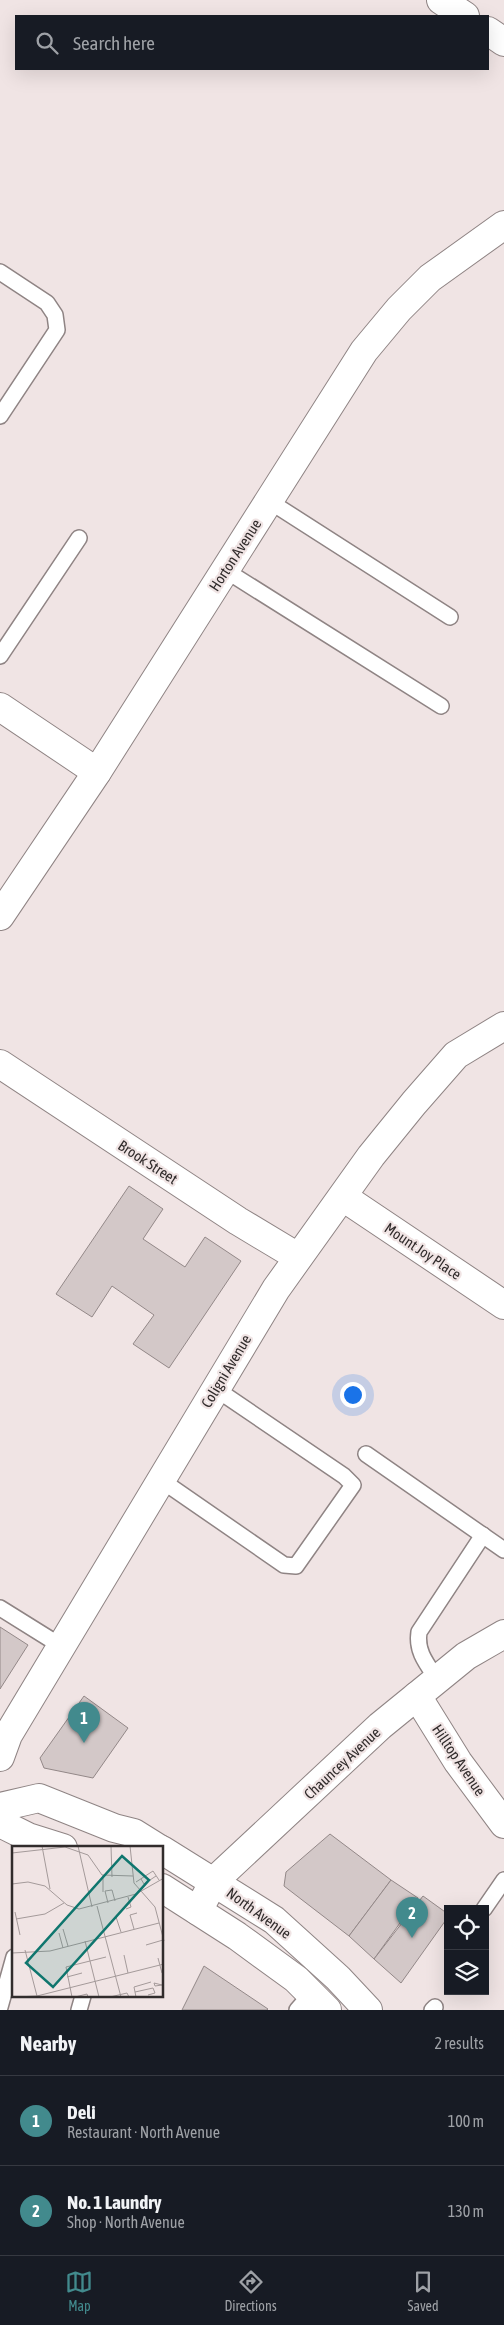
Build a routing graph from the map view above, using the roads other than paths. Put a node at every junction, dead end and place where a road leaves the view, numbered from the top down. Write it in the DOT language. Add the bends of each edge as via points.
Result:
graph roads {
  1 [pos="441,0"];
  2 [pos="464,15"];
  3 [pos="489,33"];
  4 [pos="504,42"];
  5 [pos="504,224"];
  6 [pos="0,272"];
  7 [pos="0,416"];
  8 [pos="269,501"];
  9 [pos="79,538"];
  10 [pos="225,570"];
  11 [pos="450,617"];
  12 [pos="0,656"];
  13 [pos="440,706"];
  14 [pos="0,707"];
  15 [pos="97,772"];
  16 [pos="0,916"];
  17 [pos="504,1026"];
  18 [pos="0,1064"];
  19 [pos="343,1197"];
  20 [pos="298,1257"];
  21 [pos="504,1305"];
  22 [pos="216,1389"];
  23 [pos="366,1454"];
  24 [pos="161,1480"];
  25 [pos="483,1535"];
  26 [pos="504,1550"];
  27 [pos="0,1608"];
  28 [pos="504,1634"];
  29 [pos="62,1646"];
  30 [pos="437,1679"];
  31 [pos="417,1696"];
  32 [pos="0,1757"];
  33 [pos="0,1807"];
  34 [pos="0,1822"];
  35 [pos="504,1824"];
  36 [pos="57,1846"];
  37 [pos="155,1846"];
  38 [pos="164,1851"];
  39 [pos="504,1880"];
  40 [pos="214,1881"];
  41 [pos="164,1889"];
  42 [pos="487,1905"];
  43 [pos="198,1911"];
  44 [pos="12,1964"];
  45 [pos="312,2005"];
  46 [pos="0,2007"];
  47 [pos="368,2010"];
  1 -- 2 [label="street"];
  3 -- 4 [label="street"];
  5 -- 8 [label="street, Horton Avenue" via="430,278 399,309 364,351"];
  6 -- 7 [label="lane" via="47,303 55,316 56,330"];
  8 -- 10 [label="street, Horton Avenue"];
  8 -- 11 [label="lane"];
  9 -- 12 [label="lane"];
  10 -- 13 [label="lane"];
  10 -- 15 [label="street, Horton Avenue"];
  14 -- 15 [label="street"];
  15 -- 16 [label="street, Horton Avenue"];
  17 -- 19 [label="street, Coligni Avenue" via="456,1056 371,1156"];
  18 -- 20 [label="street, Brook Street"];
  19 -- 20 [label="street, Coligni Avenue"];
  19 -- 21 [label="street, Mount Joy Place"];
  20 -- 22 [label="street, Coligni Avenue"];
  22 -- 24 [label="street, Coligni Avenue"];
  22 -- 24 [label="lane" via="353,1485 296,1566 284,1565"];
  23 -- 25 [label="lane"];
  24 -- 29 [label="street, Coligni Avenue"];
  25 -- 26 [label="lane"];
  25 -- 30 [label="lane" via="419,1632 417,1644"];
  27 -- 29 [label="lane"];
  28 -- 30 [label="street, Chauncey Avenue" via="466,1656"];
  29 -- 32 [label="street, Coligni Avenue" via="8,1735"];
  30 -- 31 [label="street, Chauncey Avenue"];
  31 -- 35 [label="street, Hilltop Avenue" via="458,1762"];
  31 -- 40 [label="street, Chauncey Avenue" via="380,1726"];
  33 -- 37 [label="street" via="39,1798 134,1833"];
  34 -- 36 [label="street" via="28,1837"];
  38 -- 40 [label="street, North Avenue"];
  39 -- 42 [label="lane"];
  40 -- 43 [label="street, Chauncey Avenue"];
  40 -- 47 [label="street, North Avenue" via="274,1920"];
  41 -- 43 [label="street, North Avenue"];
  43 -- 45 [label="street, North Avenue" via="296,1979"];
  44 -- 46 [label="lane"];
}
